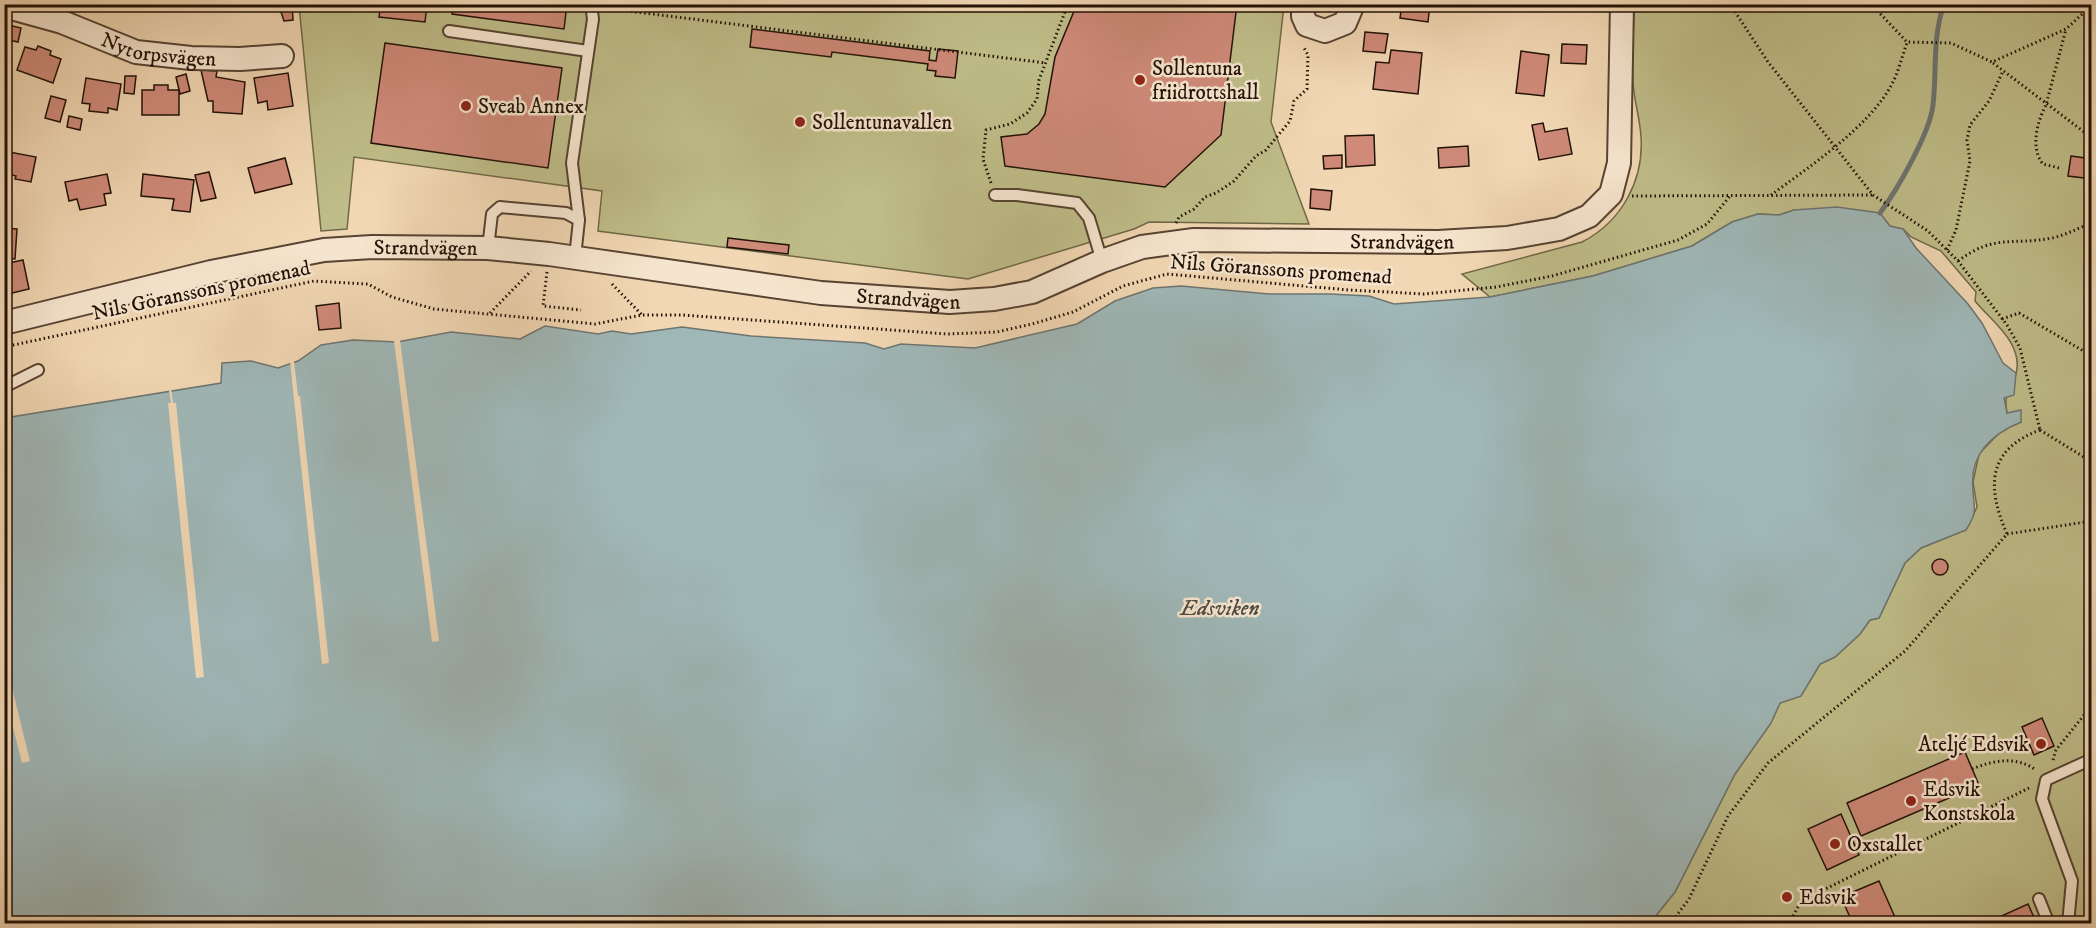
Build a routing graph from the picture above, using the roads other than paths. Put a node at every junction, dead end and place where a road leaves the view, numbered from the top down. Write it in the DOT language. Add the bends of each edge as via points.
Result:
graph roads {
  1 [pos="1353,4"];
  2 [pos="1622,4"];
  3 [pos="591,5"];
  4 [pos="4,6"];
  5 [pos="1303,10"];
  6 [pos="64,13"];
  7 [pos="449,31"];
  8 [pos="588,51"];
  9 [pos="282,56"];
  10 [pos="995,195"];
  11 [pos="579,220"];
  12 [pos="488,248"];
  13 [pos="575,257"];
  14 [pos="1102,261"];
  15 [pos="4,323"];
  16 [pos="38,370"];
  17 [pos="4,387"];
  18 [pos="2091,759"];
  19 [pos="2039,899"];
  20 [pos="2049,924"];
  21 [pos="2068,924"];
  1 -- 5 [label="street" via="1345,23 1334,29 1312,29"];
  2 -- 14 [label="street, Strandvägen" via="1619,163 1611,194 1589,216 1559,229 1507,238 1365,243 1194,240 1142,247"];
  3 -- 8 [label="lane"];
  4 -- 6 [label="street, Nytorpsvägen"];
  6 -- 9 [label="street, Nytorpsvägen" via="136,52 201,58"];
  7 -- 8 [label="lane"];
  8 -- 11 [label="lane" via="572,162"];
  10 -- 14 [label="lane" via="1077,203 1089,218"];
  11 -- 12 [label="lane" via="566,213 500,207 492,214"];
  11 -- 13 [label="lane"];
  12 -- 13 [label="street, Strandvägen"];
  12 -- 15 [label="street, Strandvägen" via="324,250 211,272"];
  13 -- 14 [label="street, Strandvägen" via="821,293 950,302 1032,292"];
  16 -- 17 [label="lane"];
  18 -- 21 [label="lane" via="2046,780 2042,799 2072,881"];
  19 -- 20 [label="lane"];
}
